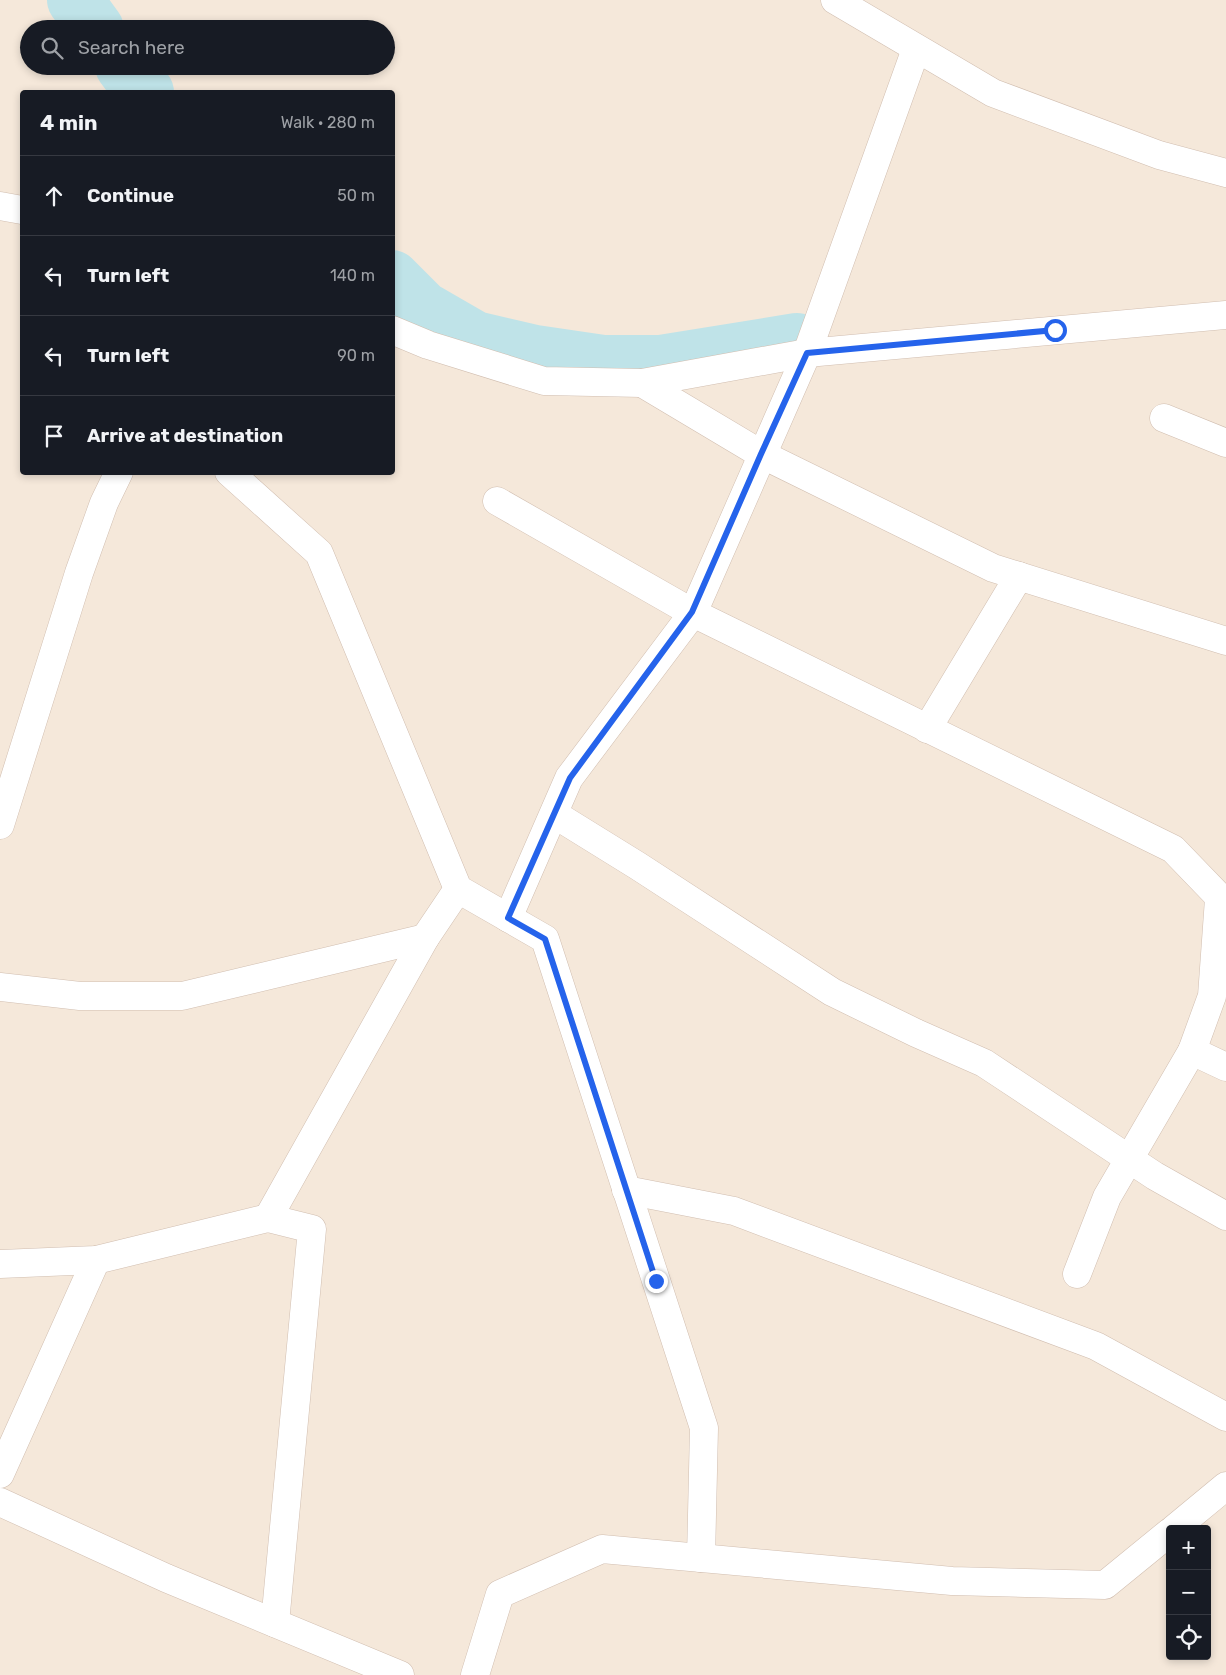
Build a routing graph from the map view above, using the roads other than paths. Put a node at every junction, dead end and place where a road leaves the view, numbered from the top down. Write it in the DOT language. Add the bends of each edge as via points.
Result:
graph roads {
  1 [pos="835,0"];
  2 [pos="916,49"];
  3 [pos="1226,173"];
  4 [pos="0,206"];
  5 [pos="20,210"];
  6 [pos="1226,315"];
  7 [pos="395,331"];
  8 [pos="807,353"];
  9 [pos="642,383"];
  10 [pos="1164,418"];
  11 [pos="1226,443"];
  12 [pos="761,454"];
  13 [pos="118,475"];
  14 [pos="232,475"];
  15 [pos="497,501"];
  16 [pos="1019,576"];
  17 [pos="692,612"];
  18 [pos="1226,641"];
  19 [pos="927,729"];
  20 [pos="554,814"];
  21 [pos="0,825"];
  22 [pos="458,889"];
  23 [pos="1223,902"];
  24 [pos="508,918"];
  25 [pos="425,938"];
  26 [pos="0,986"];
  27 [pos="1192,1051"];
  28 [pos="1226,1067"];
  29 [pos="1130,1159"];
  30 [pos="626,1190"];
  31 [pos="1226,1216"];
  32 [pos="268,1218"];
  33 [pos="96,1260"];
  34 [pos="0,1264"];
  35 [pos="1077,1274"];
  36 [pos="1226,1417"];
  37 [pos="0,1474"];
  38 [pos="1226,1486"];
  39 [pos="0,1502"];
  40 [pos="1179,1525"];
  41 [pos="1166,1535"];
  42 [pos="700,1558"];
  43 [pos="275,1623"];
  44 [pos="400,1675"];
  45 [pos="475,1675"];
  1 -- 2 [label="street"];
  2 -- 3 [label="street" via="992,93 1159,155"];
  2 -- 8 [label="street"];
  4 -- 5 [label="street"];
  6 -- 8 [label="street"];
  7 -- 9 [label="street" via="428,345 544,381"];
  8 -- 9 [label="street"];
  8 -- 12 [label="street"];
  9 -- 12 [label="street"];
  10 -- 11 [label="street"];
  12 -- 16 [label="street" via="994,568"];
  12 -- 17 [label="street"];
  13 -- 21 [label="street" via="79,573"];
  14 -- 22 [label="street" via="319,553"];
  15 -- 17 [label="street"];
  16 -- 18 [label="street"];
  16 -- 19 [label="street"];
  17 -- 19 [label="street"];
  17 -- 20 [label="street" via="570,778"];
  19 -- 23 [label="street" via="1173,849"];
  20 -- 24 [label="street"];
  20 -- 29 [label="street" via="832,992 984,1063"];
  22 -- 24 [label="street"];
  22 -- 25 [label="street"];
  23 -- 27 [label="street" via="1212,996"];
  24 -- 30 [label="street" via="545,939"];
  25 -- 26 [label="street" via="182,996 80,996"];
  25 -- 32 [label="street"];
  27 -- 28 [label="street"];
  27 -- 29 [label="street"];
  29 -- 31 [label="street"];
  29 -- 35 [label="street" via="1107,1197"];
  30 -- 36 [label="street" via="734,1211 1096,1346"];
  30 -- 42 [label="street" via="704,1428"];
  32 -- 33 [label="street"];
  32 -- 43 [label="street" via="312,1229"];
  33 -- 34 [label="street"];
  33 -- 37 [label="street"];
  38 -- 40 [label="street"];
  39 -- 43 [label="street" via="166,1578"];
  41 -- 42 [label="street" via="1106,1585 952,1581"];
  42 -- 45 [label="street" via="602,1549 500,1594"];
  43 -- 44 [label="street"];
}
